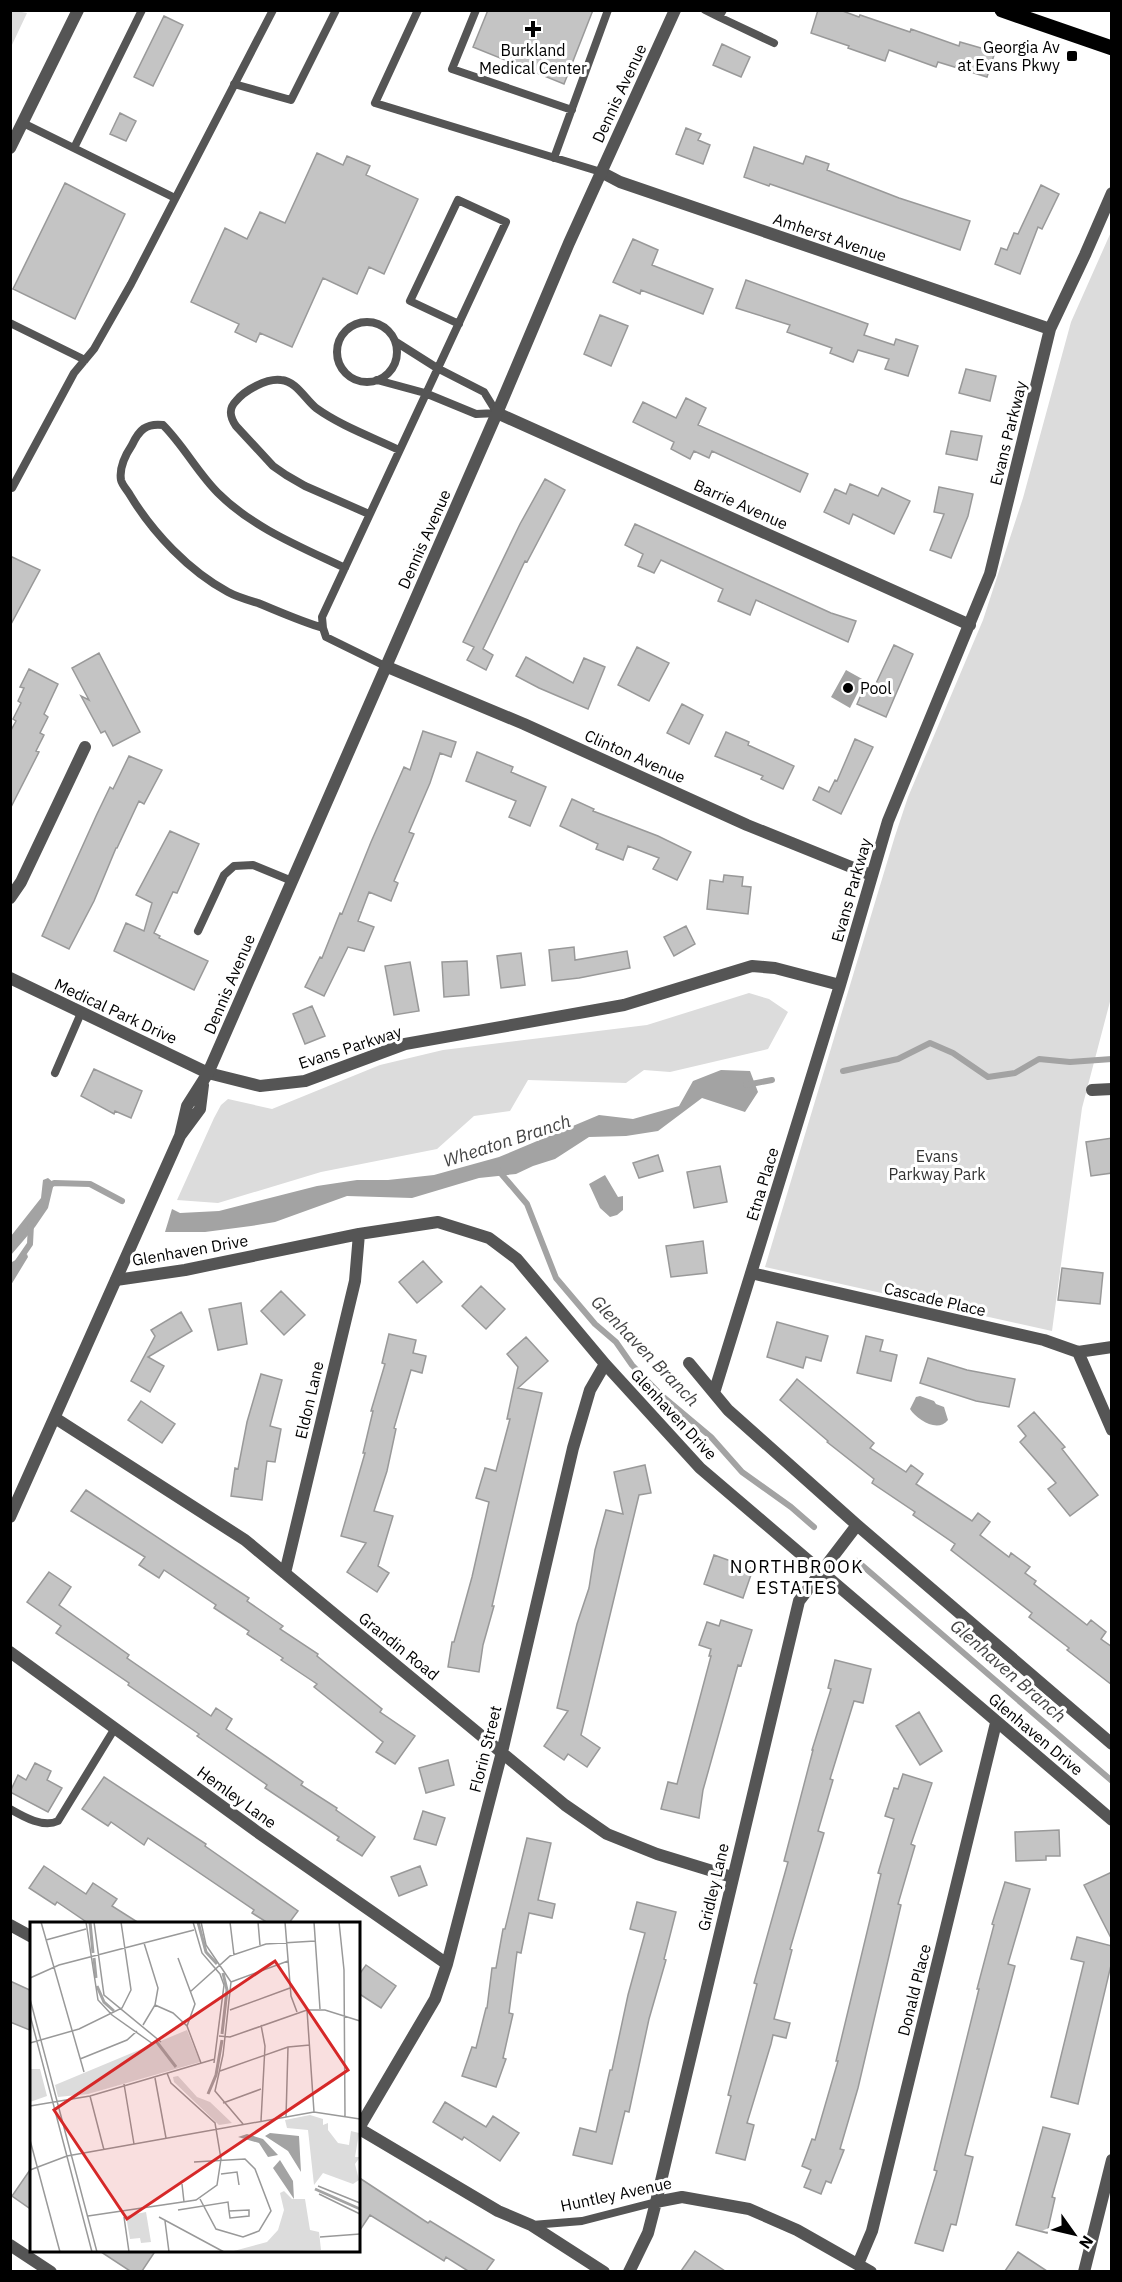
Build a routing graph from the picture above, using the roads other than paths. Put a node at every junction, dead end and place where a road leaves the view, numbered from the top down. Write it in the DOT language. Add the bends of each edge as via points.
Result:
graph roads {
  1 [pos="78,10"];
  2 [pos="142,10"];
  3 [pos="273,10"];
  4 [pos="336,10"];
  5 [pos="418,10"];
  6 [pos="476,10"];
  7 [pos="608,10"];
  8 [pos="675,10"];
  9 [pos="705,10"];
  10 [pos="1002,10"];
  11 [pos="721,14"];
  12 [pos="774,43"];
  13 [pos="1112,48"];
  14 [pos="234,84"];
  15 [pos="572,110"];
  16 [pos="23,123"];
  17 [pos="10,148"];
  18 [pos="74,148"];
  19 [pos="554,158"];
  20 [pos="601,172"];
  21 [pos="1112,193"];
  22 [pos="175,198"];
  23 [pos="10,323"];
  24 [pos="459,324"];
  25 [pos="1050,329"];
  26 [pos="396,342"];
  27 [pos="85,360"];
  28 [pos="437,368"];
  29 [pos="377,380"];
  30 [pos="425,393"];
  31 [pos="497,413"];
  32 [pos="399,450"];
  33 [pos="10,488"];
  34 [pos="369,514"];
  35 [pos="345,568"];
  36 [pos="970,626"];
  37 [pos="323,628"];
  38 [pos="385,666"];
  39 [pos="85,747"];
  40 [pos="871,875"];
  41 [pos="292,881"];
  42 [pos="10,898"];
  43 [pos="198,931"];
  44 [pos="10,978"];
  45 [pos="840,985"];
  46 [pos="81,1013"];
  47 [pos="55,1073"];
  48 [pos="206,1077"];
  49 [pos="1112,1089"];
  50 [pos="1092,1090"];
  51 [pos="359,1234"];
  52 [pos="751,1273"];
  53 [pos="116,1280"];
  54 [pos="1112,1347"];
  55 [pos="1078,1352"];
  56 [pos="605,1364"];
  57 [pos="689,1364"];
  58 [pos="714,1393"];
  59 [pos="55,1418"];
  60 [pos="1112,1430"];
  61 [pos="10,1517"];
  62 [pos="857,1525"];
  63 [pos="821,1572"];
  64 [pos="285,1573"];
  65 [pos="10,1652"];
  66 [pos="996,1723"];
  67 [pos="115,1728"];
  68 [pos="1112,1744"];
  69 [pos="502,1752"];
  70 [pos="10,1809"];
  71 [pos="1112,1820"];
  72 [pos="732,1877"];
  73 [pos="10,1924"];
  74 [pos="30,1936"];
  75 [pos="447,1964"];
  76 [pos="360,2126"];
  77 [pos="360,2129"];
  78 [pos="1112,2160"];
  79 [pos="656,2202"];
  80 [pos="531,2226"];
  81 [pos="10,2245"];
  82 [pos="858,2264"];
  83 [pos="51,2271"];
  84 [pos="604,2271"];
  85 [pos="629,2271"];
  86 [pos="871,2271"];
  87 [pos="1084,2271"];
  1 -- 16 [label="street"];
  2 -- 18 [label="lane"];
  3 -- 14 [label="lane"];
  4 -- 14 [label="lane" via="291,100"];
  5 -- 19 [label="lane" via="375,103"];
  6 -- 15 [label="lane" via="452,69"];
  7 -- 15 [label="lane"];
  8 -- 20 [label="street, Dennis Avenue"];
  9 -- 11 [label="lane"];
  10 -- 13 [label="main road"];
  11 -- 12 [label="lane"];
  14 -- 22 [label="lane"];
  15 -- 19 [label="lane"];
  16 -- 17 [label="street"];
  16 -- 18 [label="lane"];
  18 -- 22 [label="lane"];
  19 -- 20 [label="lane"];
  20 -- 25 [label="street, Amherst Avenue" via="629,185"];
  20 -- 31 [label="street, Dennis Avenue"];
  21 -- 25 [label="street, Evans Parkway"];
  22 -- 27 [label="lane"];
  23 -- 27 [label="lane"];
  24 -- 24 [label="lane" via="506,222 458,200 410,302"];
  24 -- 28 [label="lane"];
  25 -- 36 [label="street, Evans Parkway" via="990,574"];
  26 -- 28 [label="lane"];
  26 -- 29 [label="lane" via="396,361"];
  26 -- 29 [label="lane" via="385,327 367,322 358,323 343,334 337,352 343,370 358,381"];
  27 -- 33 [label="lane"];
  28 -- 30 [label="lane"];
  28 -- 31 [label="lane" via="484,392"];
  29 -- 30 [label="lane"];
  30 -- 31 [label="lane" via="476,414"];
  30 -- 32 [label="lane"];
  31 -- 36 [label="street, Barrie Avenue"];
  31 -- 38 [label="street, Dennis Avenue"];
  32 -- 34 [label="lane"];
  32 -- 34 [label="lane" via="316,408 284,380 264,383 232,406 231,418 236,426 273,466 305,486"];
  34 -- 35 [label="lane"];
  35 -- 37 [label="lane" via="322,617"];
  35 -- 37 [label="lane" via="259,526 237,510 218,494 163,425 152,423 136,436 122,470 122,481 141,513 175,550 229,592"];
  36 -- 40 [label="street, Evans Parkway" via="888,821"];
  37 -- 38 [label="lane" via="327,637"];
  38 -- 40 [label="street, Clinton Avenue" via="747,825"];
  38 -- 41 [label="street, Dennis Avenue"];
  39 -- 42 [label="street"];
  40 -- 45 [label="street, Evans Parkway"];
  41 -- 43 [label="lane" via="253,865 234,866 224,875"];
  41 -- 48 [label="street, Dennis Avenue"];
  44 -- 46 [label="street, Medical Park Drive"];
  45 -- 48 [label="street, Evans Parkway" via="776,968 752,966 624,1005 405,1044 305,1081 260,1086"];
  45 -- 52 [label="street, Etna Place"];
  46 -- 47 [label="lane"];
  46 -- 48 [label="street, Medical Park Drive"];
  48 -- 53 [label="street, Dennis Avenue" via="200,1109 180,1136"];
  49 -- 50 [label="street"];
  51 -- 53 [label="street, Glenhaven Drive" via="185,1270"];
  51 -- 56 [label="street, Glenhaven Drive" via="438,1222 489,1238 517,1259"];
  51 -- 64 [label="street, Eldon Lane" via="355,1281"];
  52 -- 55 [label="street, Cascade Place" via="1044,1340"];
  52 -- 58 [label="street, Etna Place"];
  53 -- 59 [label="street, Dennis Avenue"];
  54 -- 55 [label="street, Cascade Place"];
  55 -- 60 [label="street"];
  56 -- 63 [label="street, Glenhaven Drive" via="700,1468"];
  56 -- 69 [label="street, Florin Street" via="590,1390 573,1448"];
  57 -- 58 [label="street"];
  58 -- 62 [label="street"];
  59 -- 61 [label="street, Dennis Avenue"];
  59 -- 64 [label="street, Grandin Road" via="245,1540"];
  62 -- 63 [label="street, Gridley Lane"];
  62 -- 68 [label="street"];
  63 -- 66 [label="street, Glenhaven Drive"];
  63 -- 72 [label="street, Gridley Lane" via="799,1600"];
  64 -- 69 [label="street, Grandin Road"];
  65 -- 67 [label="street, Hemley Lane"];
  66 -- 71 [label="street, Glenhaven Drive"];
  66 -- 82 [label="street, Donald Place" via="872,2231"];
  67 -- 70 [label="lane" via="58,1821 42,1822"];
  67 -- 75 [label="street, Hemley Lane"];
  69 -- 72 [label="street, Grandin Road" via="564,1805 607,1834"];
  69 -- 75 [label="street, Florin Street"];
  72 -- 79 [label="street, Gridley Lane"];
  73 -- 74 [label="street"];
  75 -- 76 [label="street, Florin Street" via="435,1999"];
  77 -- 80 [label="street" via="498,2211"];
  78 -- 87 [label="street"];
  79 -- 80 [label="lane, Huntley Avenue" via="582,2221"];
  79 -- 82 [label="street, Huntley Avenue" via="682,2197 749,2209"];
  79 -- 85 [label="street, Gridley Lane" via="648,2233"];
  80 -- 84 [label="street"];
  81 -- 83 [label="street"];
  82 -- 86 [label="street, Huntley Avenue"];
}
